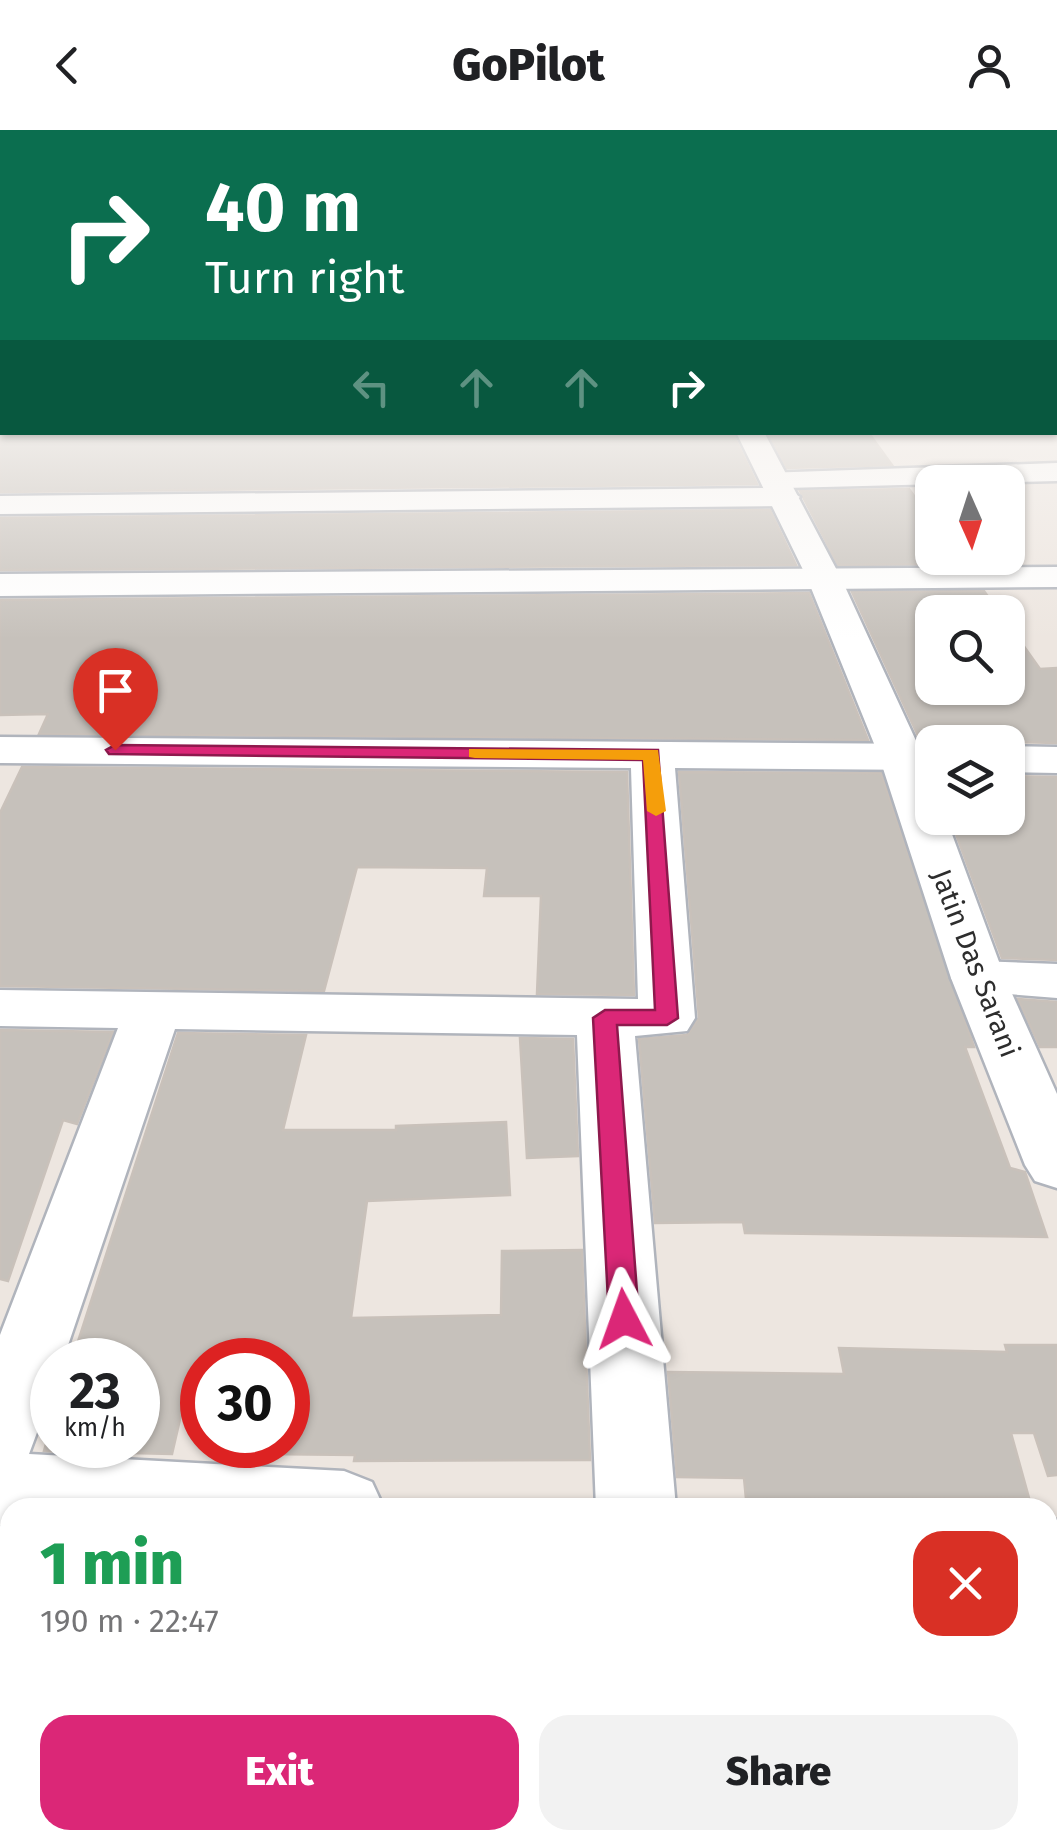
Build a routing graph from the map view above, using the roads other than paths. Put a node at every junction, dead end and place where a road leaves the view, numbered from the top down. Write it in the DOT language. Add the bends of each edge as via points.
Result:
graph roads {
  1 [pos="775,478"];
  2 [pos="950,478"];
  3 [pos="780,488"];
  4 [pos="0,504"];
  5 [pos="1057,577"];
  6 [pos="824,578"];
  7 [pos="0,585"];
  8 [pos="0,750"];
  9 [pos="915,753"];
  10 [pos="652,754"];
  11 [pos="915,757"];
  12 [pos="1025,759"];
  13 [pos="1057,760"];
  14 [pos="939,835"];
  15 [pos="978,978"];
  16 [pos="1057,981"];
  17 [pos="0,1008"];
  18 [pos="154,1008"];
  19 [pos="605,1018"];
  20 [pos="1057,1165"];
  21 [pos="0,1434"];
  22 [pos="0,1490"];
  23 [pos="153,1498"];
  24 [pos="635,1498"];
  1 -- 3 [label="street, Jatin Das Sarani"];
  2 -- 3 [label="street"];
  3 -- 4 [label="street"];
  3 -- 6 [label="street, Jatin Das Sarani"];
  5 -- 6 [label="street"];
  6 -- 7 [label="street"];
  6 -- 9 [label="street, Jatin Das Sarani"];
  8 -- 10 [label="street"];
  10 -- 11 [label="street"];
  10 -- 19 [label="street" via="667,1018"];
  12 -- 13 [label="street"];
  14 -- 15 [label="street, Jatin Das Sarani"];
  15 -- 16 [label="street"];
  15 -- 20 [label="street, Jatin Das Sarani"];
  17 -- 18 [label="street"];
  18 -- 19 [label="street"];
  18 -- 21 [label="street"];
  19 -- 24 [label="street"];
  22 -- 23 [label="street"];
}
